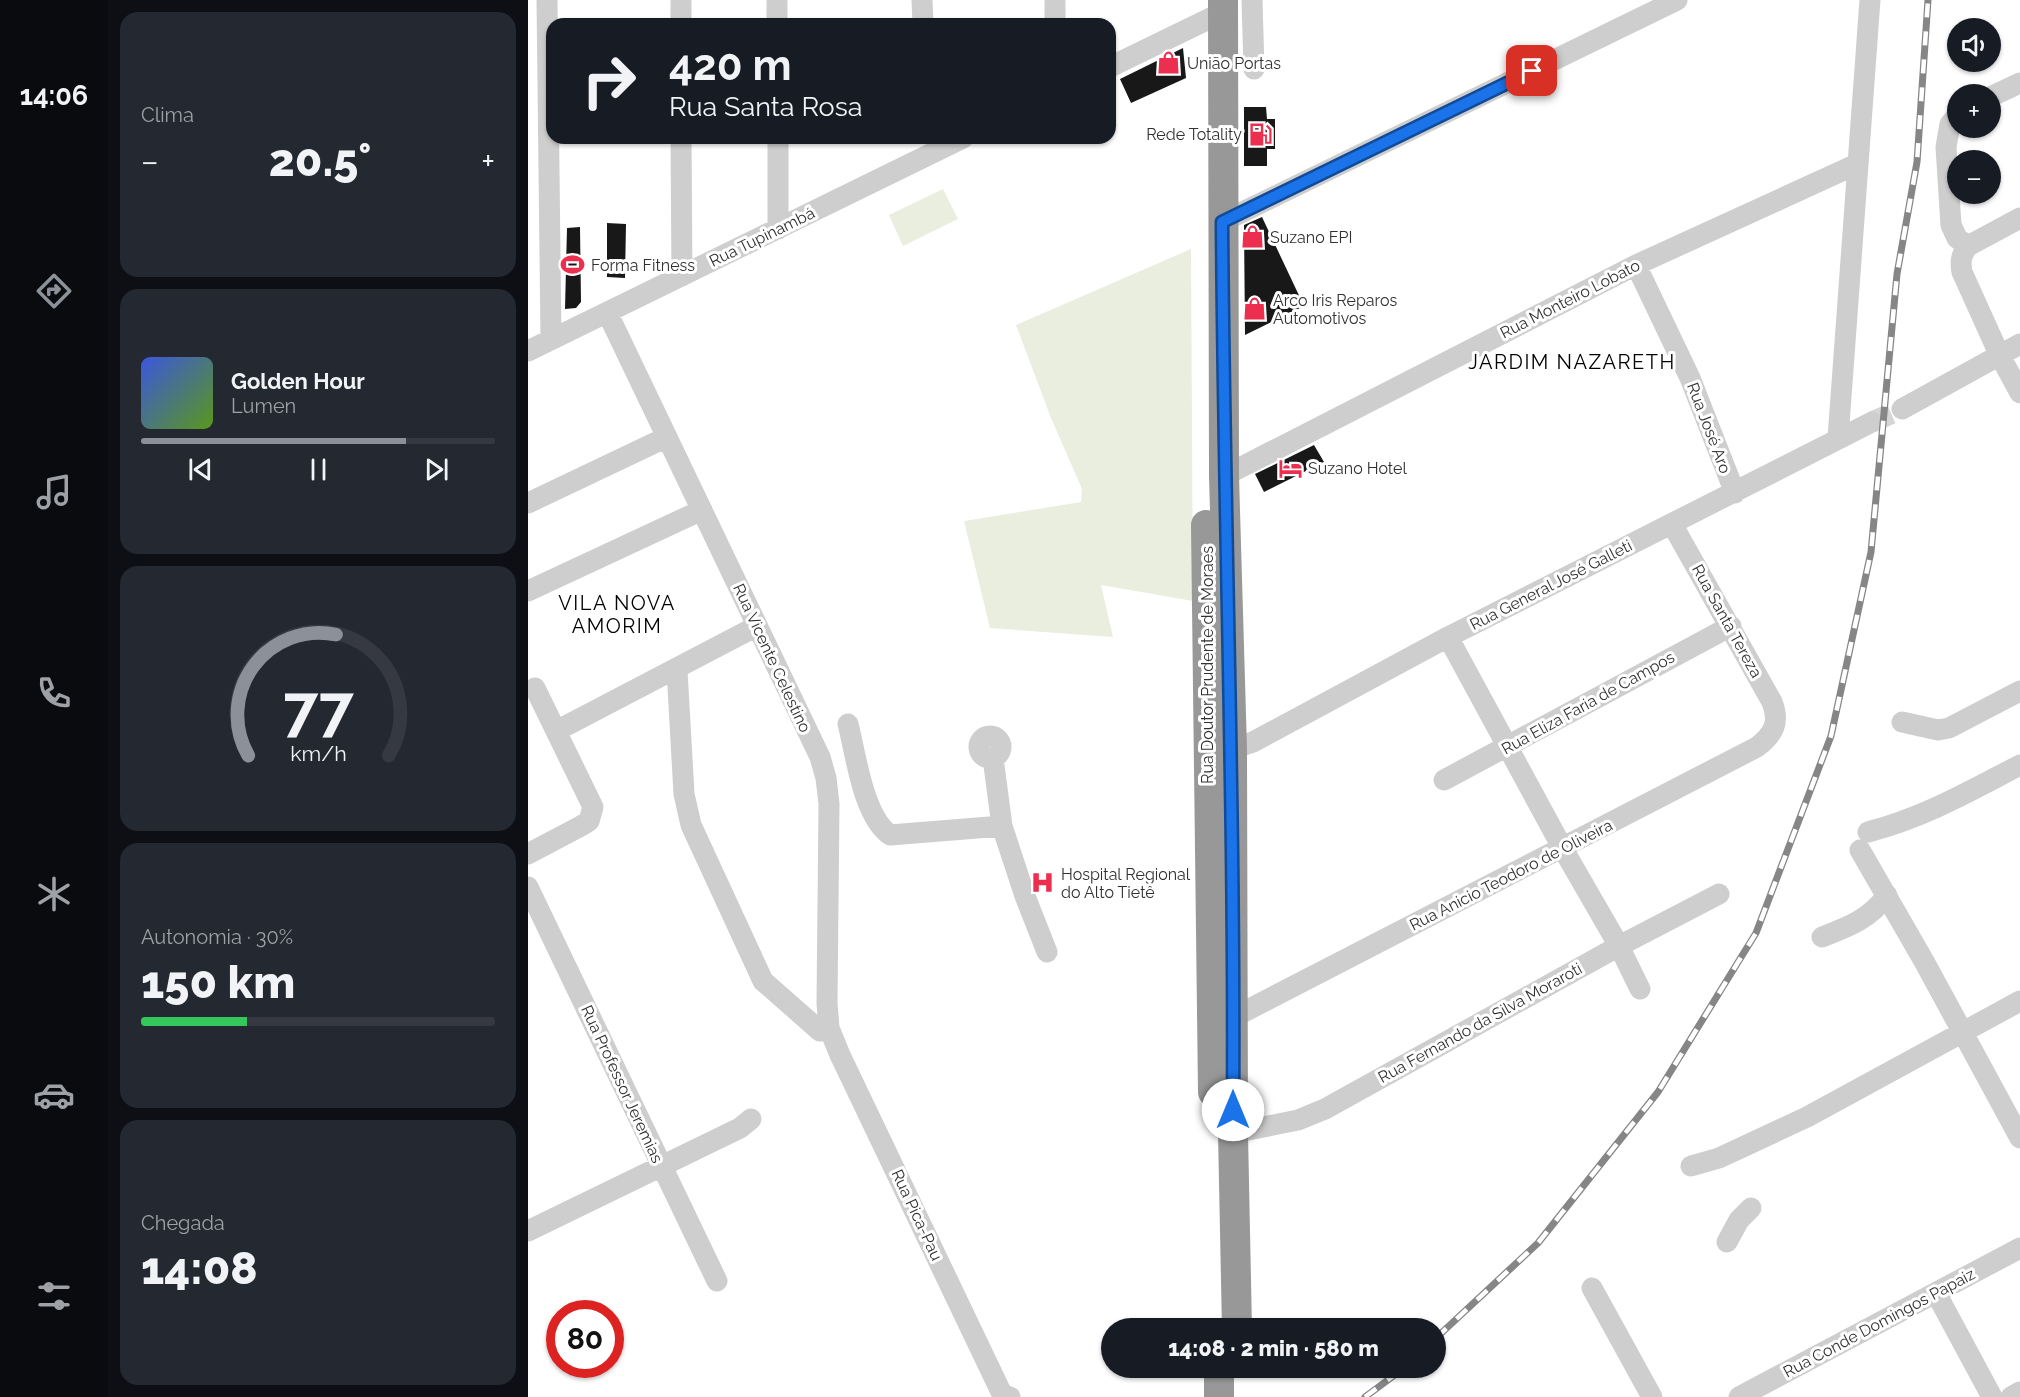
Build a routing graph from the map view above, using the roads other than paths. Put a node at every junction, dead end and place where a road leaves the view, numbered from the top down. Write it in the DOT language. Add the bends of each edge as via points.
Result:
graph roads {
  1 [pos="547,0"];
  2 [pos="681,0"];
  3 [pos="777,0"];
  4 [pos="922,0"];
  5 [pos="1055,0"];
  6 [pos="1252,0"];
  7 [pos="1677,0"];
  8 [pos="1870,0"];
  9 [pos="1215,8"];
  10 [pos="547,18"];
  11 [pos="681,18"];
  12 [pos="777,18"];
  13 [pos="922,18"];
  14 [pos="1055,18"];
  15 [pos="1116,65"];
  16 [pos="1254,69"];
  17 [pos="2020,83"];
  18 [pos="2001,92"];
  19 [pos="1948,138"];
  20 [pos="549,144"];
  21 [pos="681,144"];
  22 [pos="778,144"];
  23 [pos="939,144"];
  24 [pos="923,148"];
  25 [pos="1857,164"];
  26 [pos="2020,218"];
  27 [pos="1222,222"];
  28 [pos="778,229"];
  29 [pos="1968,246"];
  30 [pos="1636,265"];
  31 [pos="682,276"];
  32 [pos="608,314"];
  33 [pos="551,340"];
  34 [pos="2020,344"];
  35 [pos="528,351"];
  36 [pos="1999,354"];
  37 [pos="2020,393"];
  38 [pos="1902,409"];
  39 [pos="1872,422"];
  40 [pos="667,438"];
  41 [pos="1838,438"];
  42 [pos="1224,476"];
  43 [pos="1735,493"];
  44 [pos="528,503"];
  45 [pos="702,510"];
  46 [pos="1672,524"];
  47 [pos="529,589"];
  48 [pos="757,626"];
  49 [pos="1731,626"];
  50 [pos="1448,637"];
  51 [pos="677,670"];
  52 [pos="535,688"];
  53 [pos="2020,691"];
  54 [pos="1777,721"];
  55 [pos="1902,722"];
  56 [pos="848,724"];
  57 [pos="558,730"];
  58 [pos="1220,747"];
  59 [pos="1507,747"];
  60 [pos="993,758"];
  61 [pos="2020,765"];
  62 [pos="1444,780"];
  63 [pos="1002,826"];
  64 [pos="1563,849"];
  65 [pos="528,854"];
  66 [pos="528,887"];
  67 [pos="1719,894"];
  68 [pos="1887,895"];
  69 [pos="1822,937"];
  70 [pos="1619,946"];
  71 [pos="1047,952"];
  72 [pos="1640,989"];
  73 [pos="2020,1001"];
  74 [pos="1234,1017"];
  75 [pos="830,1028"];
  76 [pos="1963,1033"];
  77 [pos="751,1119"];
  78 [pos="1233,1133"];
  79 [pos="2020,1138"];
  80 [pos="661,1165"];
  81 [pos="1691,1166"];
  82 [pos="1751,1208"];
  83 [pos="528,1231"];
  84 [pos="1727,1242"];
  85 [pos="2020,1248"];
  86 [pos="717,1281"];
  87 [pos="1592,1288"];
  88 [pos="1936,1293"];
  89 [pos="1218,1318"];
  90 [pos="1237,1318"];
  91 [pos="1219,1378"];
  92 [pos="1237,1378"];
  93 [pos="2020,1392"];
  94 [pos="1003,1396"];
  95 [pos="1219,1397"];
  96 [pos="1238,1397"];
  97 [pos="1652,1397"];
  98 [pos="1739,1397"];
  99 [pos="1992,1397"];
  100 [pos="2011,1397"];
  1 -- 10 [label="street"];
  2 -- 11 [label="street"];
  3 -- 12 [label="street"];
  4 -- 13 [label="street"];
  5 -- 14 [label="street"];
  6 -- 16 [label="street"];
  7 -- 27 [label="street"];
  8 -- 25 [label="street"];
  9 -- 15 [label="street"];
  9 -- 27 [label="highway, Rua Doutor Prudente de Moraes"];
  9 -- 58 [label="highway, Rua Doutor Prudente de Moraes" via="1206,573"];
  17 -- 18 [label="street"];
  19 -- 29 [label="street" via="1951,225"];
  20 -- 33 [label="street"];
  21 -- 31 [label="street"];
  22 -- 28 [label="street"];
  23 -- 24 [label="street, Rua Tupinambá"];
  24 -- 28 [label="street, Rua Tupinambá"];
  25 -- 30 [label="street, Rua Monteiro Lobato"];
  25 -- 41 [label="street"];
  26 -- 29 [label="street"];
  27 -- 42 [label="highway, Rua Doutor Prudente de Moraes"];
  28 -- 31 [label="street, Rua Tupinambá"];
  29 -- 36 [label="street" via="1960,262 1962,272"];
  30 -- 42 [label="street, Rua Monteiro Lobato"];
  30 -- 43 [label="street, Rua José Aro" via="1690,378"];
  31 -- 32 [label="street, Rua Tupinambá"];
  32 -- 33 [label="street, Rua Tupinambá"];
  32 -- 40 [label="street, Rua Vicente Celestino"];
  33 -- 35 [label="street, Rua Tupinambá"];
  34 -- 36 [label="street"];
  36 -- 37 [label="street"];
  36 -- 38 [label="street"];
  39 -- 41 [label="street, Rua General José Galleti"];
  40 -- 44 [label="street"];
  40 -- 45 [label="street, Rua Vicente Celestino"];
  41 -- 43 [label="street, Rua General José Galleti"];
  42 -- 58 [label="highway, Rua Doutor Prudente de Moraes"];
  43 -- 46 [label="street, Rua General José Galleti"];
  45 -- 47 [label="street"];
  45 -- 48 [label="street, Rua Vicente Celestino"];
  46 -- 49 [label="street, Rua Santa Tereza"];
  46 -- 50 [label="street, Rua General José Galleti"];
  48 -- 51 [label="street"];
  48 -- 75 [label="street, Rua Vicente Celestino" via="820,757 826,778"];
  49 -- 54 [label="street, Rua Santa Tereza" via="1772,702"];
  49 -- 59 [label="street, Rua Eliza Faria de Campos"];
  50 -- 58 [label="street, Rua General José Galleti" via="1252,742"];
  50 -- 59 [label="street"];
  51 -- 57 [label="street"];
  51 -- 75 [label="street" via="684,794 701,850 763,981 819,1031"];
  52 -- 57 [label="street"];
  53 -- 55 [label="street" via="1949,728 1938,730"];
  54 -- 64 [label="street, Rua Anicio Teodoro de Oliveira" via="1768,739 1757,747"];
  56 -- 63 [label="street" via="869,804 879,826 890,836"];
  57 -- 65 [label="street" via="594,807 589,820"];
  58 -- 74 [label="highway, Rua Doutor Prudente de Moraes"];
  58 -- 89 [label="highway, Rua Doutor Prudente de Moraes"];
  59 -- 62 [label="street, Rua Eliza Faria de Campos"];
  59 -- 64 [label="street"];
  60 -- 63 [label="street"];
  61 -- 68 [label="street" via="1864,841"];
  63 -- 71 [label="street"];
  64 -- 70 [label="street"];
  64 -- 74 [label="street, Rua Anicio Teodoro de Oliveira"];
  66 -- 80 [label="street, Rua Professor Jeremias"];
  67 -- 70 [label="street, Rua Fernando da Silva Moraroti"];
  68 -- 69 [label="street" via="1864,919"];
  68 -- 76 [label="street"];
  70 -- 72 [label="street"];
  70 -- 78 [label="street, Rua Fernando da Silva Moraroti" via="1325,1109 1298,1120"];
  73 -- 76 [label="street"];
  74 -- 78 [label="highway, Rua Doutor Prudente de Moraes"];
  75 -- 94 [label="street, Rua Pica-Pau"];
  76 -- 79 [label="street"];
  76 -- 81 [label="street" via="1807,1117 1719,1158"];
  77 -- 80 [label="street" via="740,1128"];
  78 -- 90 [label="highway, Rua Doutor Prudente de Moraes"];
  80 -- 83 [label="street"];
  80 -- 86 [label="street, Rua Professor Jeremias"];
  82 -- 84 [label="street" via="1738,1220"];
  85 -- 88 [label="street, Rua Conde Domingos Papaiz"];
  87 -- 97 [label="street"];
  88 -- 98 [label="street, Rua Conde Domingos Papaiz"];
  88 -- 99 [label="street"];
  91 -- 95 [label="highway"];
  92 -- 96 [label="highway"];
  93 -- 100 [label="street"];
}
